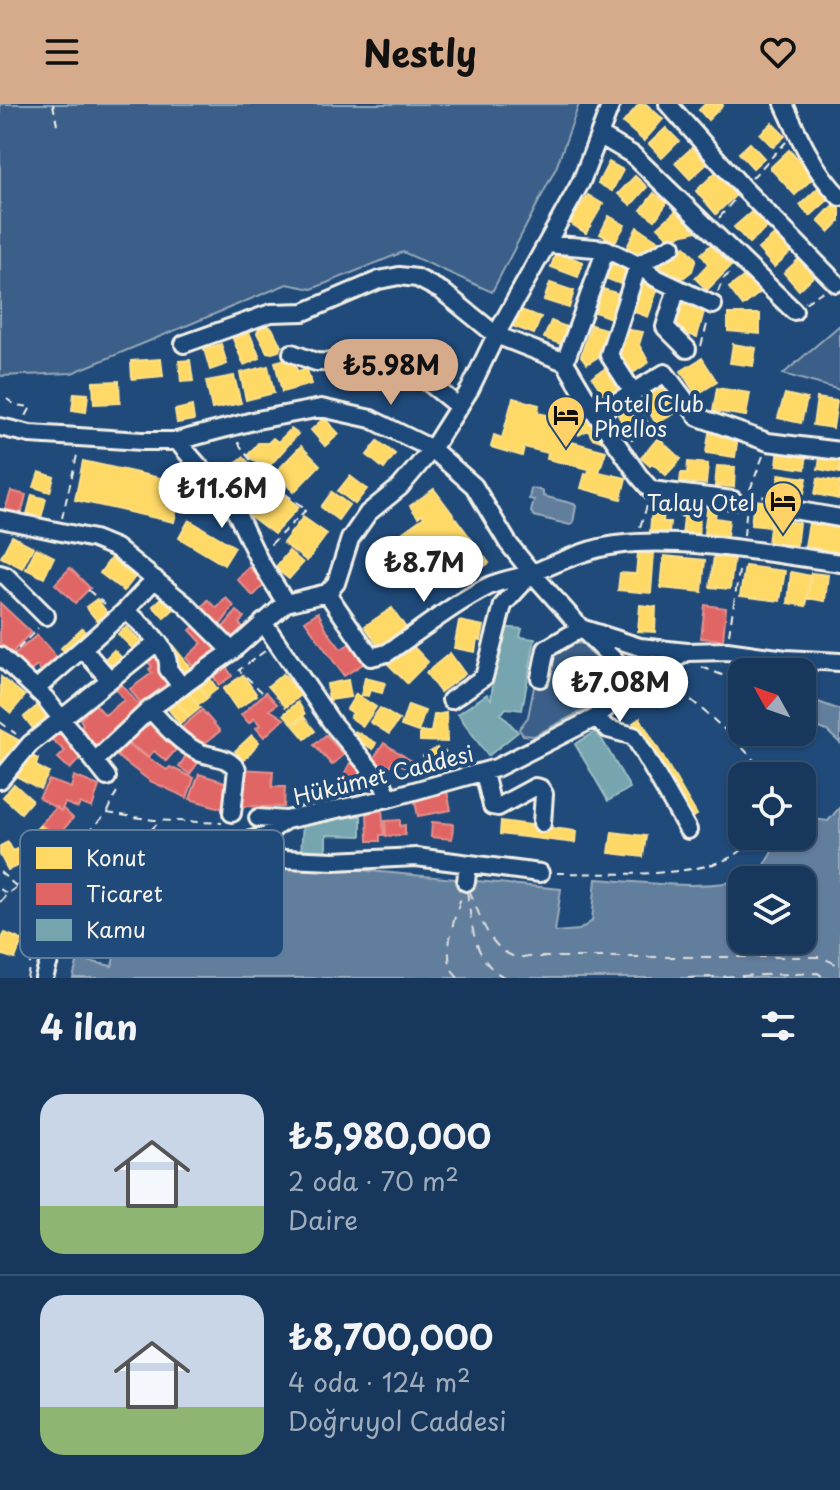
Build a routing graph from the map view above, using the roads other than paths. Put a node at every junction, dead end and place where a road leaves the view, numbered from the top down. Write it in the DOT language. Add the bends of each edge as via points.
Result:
graph roads {
  1 [pos="611,104"];
  2 [pos="668,104"];
  3 [pos="784,104"];
  4 [pos="599,135"];
  5 [pos="840,197"];
  6 [pos="547,244"];
  7 [pos="672,246"];
  8 [pos="606,249"];
  9 [pos="638,265"];
  10 [pos="836,283"];
  11 [pos="677,288"];
  12 [pos="713,305"];
  13 [pos="794,311"];
  14 [pos="496,335"];
  15 [pos="184,344"];
  16 [pos="687,349"];
  17 [pos="292,353"];
  18 [pos="565,362"];
  19 [pos="633,392"];
  20 [pos="459,407"];
  21 [pos="596,414"];
  22 [pos="0,427"];
  23 [pos="177,441"];
  24 [pos="432,449"];
  25 [pos="840,451"];
  26 [pos="733,500"];
  27 [pos="788,509"];
  28 [pos="840,518"];
  29 [pos="0,519"];
  30 [pos="840,563"];
  31 [pos="532,573"];
  32 [pos="0,574"];
  33 [pos="155,579"];
  34 [pos="327,593"];
  35 [pos="286,603"];
  36 [pos="121,614"];
  37 [pos="46,616"];
  38 [pos="263,622"];
  39 [pos="581,628"];
  40 [pos="157,642"];
  41 [pos="83,649"];
  42 [pos="232,651"];
  43 [pos="683,655"];
  44 [pos="3,659"];
  45 [pos="840,662"];
  46 [pos="540,678"];
  47 [pos="110,680"];
  48 [pos="637,682"];
  49 [pos="182,687"];
  50 [pos="36,689"];
  51 [pos="451,700"];
  52 [pos="150,709"];
  53 [pos="595,718"];
  54 [pos="62,720"];
  55 [pos="95,761"];
  56 [pos="484,773"];
  57 [pos="107,777"];
  58 [pos="0,780"];
  59 [pos="389,798"];
  60 [pos="231,818"];
  61 [pos="258,818"];
  62 [pos="286,820"];
  63 [pos="542,823"];
  64 [pos="271,830"];
  65 [pos="688,830"];
  66 [pos="284,858"];
  67 [pos="468,864"];
  68 [pos="540,873"];
  69 [pos="466,882"];
  70 [pos="50,958"];
  71 [pos="44,978"];
  1 -- 4 [label="street"];
  2 -- 10 [label="street"];
  3 -- 5 [label="street" via="802,145"];
  4 -- 6 [label="street"];
  4 -- 13 [label="street" via="633,155"];
  6 -- 8 [label="street"];
  6 -- 14 [label="street"];
  7 -- 9 [label="street"];
  8 -- 9 [label="street"];
  8 -- 18 [label="street"];
  9 -- 11 [label="street"];
  9 -- 19 [label="street" via="609,355"];
  11 -- 12 [label="street"];
  11 -- 16 [label="street" via="665,327"];
  14 -- 15 [label="street" via="442,291 417,278 399,276 304,312 271,313"];
  14 -- 18 [label="street"];
  14 -- 20 [label="street"];
  17 -- 20 [label="street" via="316,362 396,363 412,369"];
  18 -- 21 [label="street"];
  19 -- 21 [label="street"];
  19 -- 25 [label="street" via="665,373 698,417 768,442"];
  20 -- 24 [label="street"];
  21 -- 26 [label="street" via="651,490"];
  22 -- 23 [label="street" via="30,434"];
  23 -- 24 [label="street" via="321,408 371,419"];
  23 -- 35 [label="street" via="237,514"];
  24 -- 31 [label="street" via="474,486"];
  24 -- 34 [label="street" via="400,487 368,513 350,539 336,583"];
  27 -- 28 [label="street"];
  29 -- 33 [label="street" via="94,539 116,548"];
  30 -- 31 [label="street" via="738,549 616,544"];
  31 -- 34 [label="street" via="486,588 387,653 371,657"];
  31 -- 39 [label="street"];
  31 -- 51 [label="street" via="503,605 484,677"];
  32 -- 37 [label="street"];
  33 -- 36 [label="street"];
  33 -- 42 [label="street"];
  34 -- 35 [label="street"];
  35 -- 38 [label="street"];
  36 -- 40 [label="street"];
  36 -- 41 [label="street"];
  38 -- 42 [label="street"];
  38 -- 59 [label="street"];
  39 -- 43 [label="street"];
  39 -- 46 [label="street" via="546,649"];
  39 -- 48 [label="street"];
  40 -- 47 [label="street"];
  40 -- 49 [label="street"];
  41 -- 47 [label="street"];
  41 -- 50 [label="street"];
  42 -- 49 [label="street"];
  43 -- 45 [label="street" via="727,651"];
  43 -- 48 [label="street, Hükümet Caddesi"];
  44 -- 50 [label="street"];
  47 -- 54 [label="street"];
  48 -- 53 [label="street, Hükümet Caddesi"];
  49 -- 52 [label="street"];
  50 -- 54 [label="street"];
  52 -- 55 [label="street"];
  52 -- 60 [label="street" via="171,733 237,769"];
  53 -- 56 [label="street, Hükümet Caddesi"];
  53 -- 65 [label="street" via="608,729 634,736"];
  54 -- 55 [label="street"];
  54 -- 58 [label="street" via="30,744"];
  55 -- 57 [label="street"];
  56 -- 59 [label="street, Hükümet Caddesi"];
  56 -- 63 [label="street" via="492,806 540,788"];
  59 -- 62 [label="street, Hükümet Caddesi"];
  61 -- 62 [label="street"];
  62 -- 64 [label="street"];
  66 -- 67 [label="street" via="416,857"];
  67 -- 68 [label="street"];
  67 -- 69 [label="street"];
  70 -- 71 [label="street"];
}
